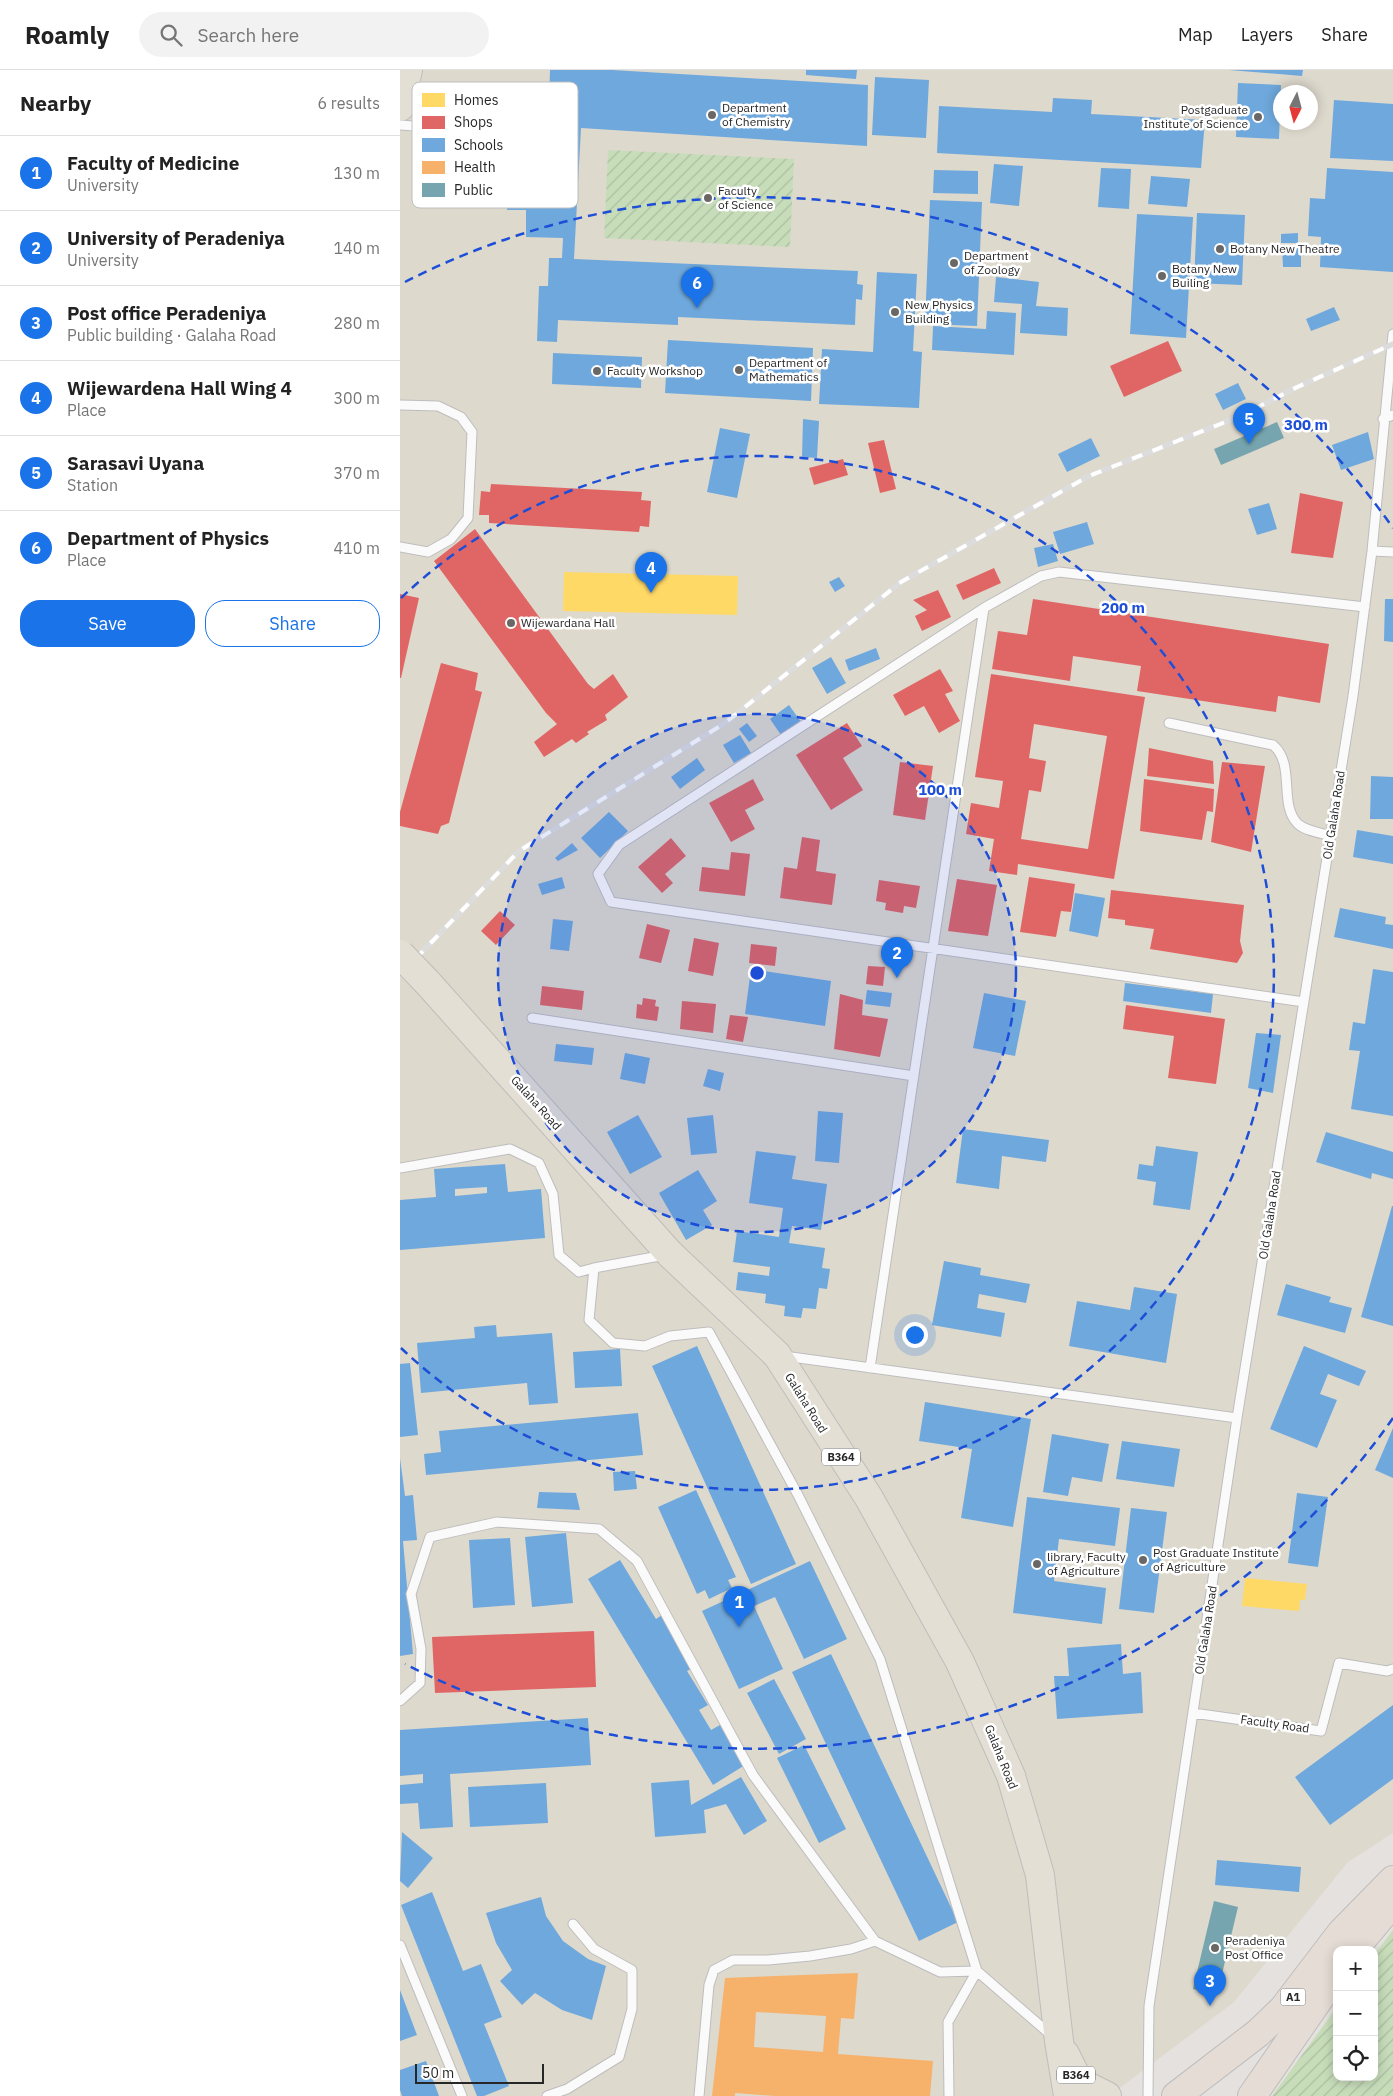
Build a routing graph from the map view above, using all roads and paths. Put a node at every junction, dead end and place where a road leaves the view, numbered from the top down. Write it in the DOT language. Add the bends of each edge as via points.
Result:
graph roads {
  1 [pos="408,70"];
  2 [pos="400,107"];
  3 [pos="1393,334"];
  4 [pos="400,405"];
  5 [pos="1393,415"];
  6 [pos="1383,419"];
  7 [pos="400,547"];
  8 [pos="1372,551"];
  9 [pos="1393,552"];
  10 [pos="1365,607"];
  11 [pos="984,608"];
  12 [pos="1169,723"];
  13 [pos="1331,836"];
  14 [pos="933,947"];
  15 [pos="400,954"];
  16 [pos="1304,1002"];
  17 [pos="532,1018"];
  18 [pos="914,1076"];
  19 [pos="400,1168"];
  20 [pos="670,1254"];
  21 [pos="594,1268"];
  22 [pos="776,1355"];
  23 [pos="870,1368"];
  24 [pos="1237,1418"];
  25 [pos="1393,1669"];
  26 [pos="400,1701"];
  27 [pos="1193,1713"];
  28 [pos="1393,1880"];
  29 [pos="1393,1904"];
  30 [pos="573,1924"];
  31 [pos="875,1941"];
  32 [pos="400,1945"];
  33 [pos="1356,1946"];
  34 [pos="977,1971"];
  35 [pos="1333,1979"];
  36 [pos="1059,2042"];
  37 [pos="462,2096"];
  38 [pos="548,2096"];
  39 [pos="699,2096"];
  40 [pos="949,2096"];
  41 [pos="1068,2096"];
  42 [pos="1106,2096"];
  43 [pos="1148,2096"];
  44 [pos="1176,2096"];
  45 [pos="1252,2096"];
  1 -- 2 [label="main road"];
  3 -- 6 [label="lane, Old Galaha Road"];
  4 -- 7 [label="lane" via="438,406 461,417 472,432 468,518 451,539 428,552"];
  5 -- 6 [label="lane"];
  6 -- 8 [label="lane, Old Galaha Road"];
  8 -- 9 [label="lane"];
  8 -- 10 [label="lane, Old Galaha Road"];
  10 -- 11 [label="lane" via="1059,572 1041,576"];
  10 -- 13 [label="lane, Old Galaha Road"];
  11 -- 14 [label="lane"];
  11 -- 14 [label="lane" via="619,845 598,874 611,902"];
  12 -- 13 [label="lane" via="1273,745 1283,758 1291,814 1298,824"];
  13 -- 16 [label="lane, Old Galaha Road"];
  14 -- 16 [label="lane"];
  14 -- 18 [label="lane"];
  15 -- 20 [label="main road, Galaha Road / B364, bridge"];
  16 -- 24 [label="lane, Old Galaha Road"];
  17 -- 18 [label="lane"];
  18 -- 23 [label="lane"];
  19 -- 21 [label="lane" via="510,1149 539,1163 553,1194 559,1255 579,1272"];
  20 -- 21 [label="lane"];
  20 -- 22 [label="main road, Galaha Road / B364"];
  21 -- 34 [label="lane" via="589,1320 613,1343 645,1346 670,1336 709,1332 794,1486 880,1659"];
  22 -- 23 [label="lane"];
  22 -- 36 [label="main road, Galaha Road / B364" via="878,1515 960,1662 1011,1776 1040,1875"];
  23 -- 24 [label="lane"];
  24 -- 27 [label="lane, Old Galaha Road"];
  25 -- 27 [label="lane, Faculty Road" via="1387,1671 1339,1663 1321,1731"];
  26 -- 31 [label="lane" via="420,1683 421,1650 411,1594 430,1536 497,1522 599,1529 636,1562 753,1775"];
  27 -- 43 [label="lane, Old Galaha Road" via="1149,2006"];
  28 -- 44 [label="highway, A1" via="1341,1933 1283,2009 1258,2033"];
  29 -- 33 [label="highway"];
  30 -- 38 [label="lane" via="594,1949 632,1970 632,2010 620,2057 567,2089"];
  31 -- 34 [label="lane" via="940,1972"];
  31 -- 39 [label="lane" via="810,1956 733,1960 714,1970 709,1985"];
  32 -- 37 [label="lane"];
  34 -- 36 [label="lane"];
  34 -- 40 [label="lane" via="948,2022"];
  35 -- 45 [label="highway, A1"];
  36 -- 41 [label="main road, Galaha Road / B364"];
  36 -- 42 [label="main road, Galaha Road / B364" via="1079,2082"];
}
